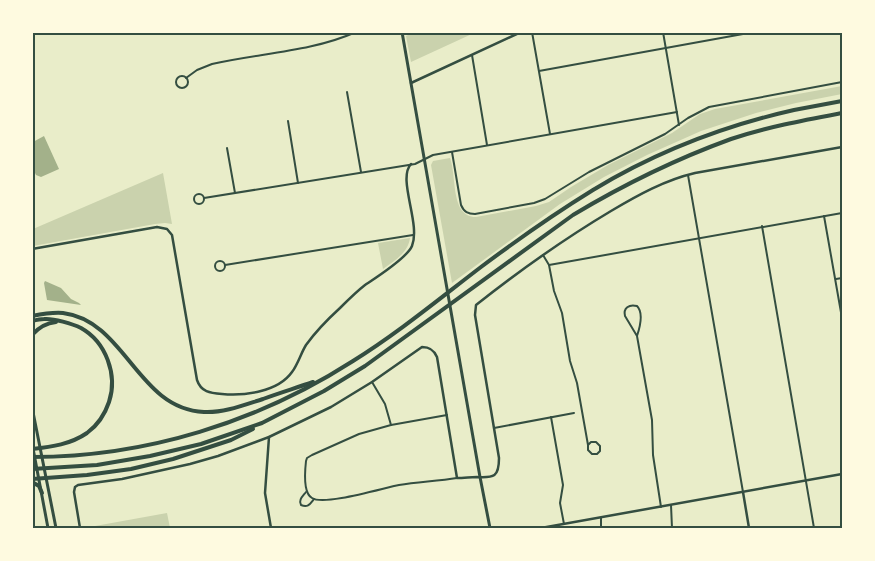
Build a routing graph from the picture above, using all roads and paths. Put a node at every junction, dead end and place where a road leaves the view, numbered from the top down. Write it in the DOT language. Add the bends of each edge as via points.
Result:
graph roads {
  1 [pos="356,32"];
  2 [pos="402,32"];
  3 [pos="521,32"];
  4 [pos="532,32"];
  5 [pos="664,32"];
  6 [pos="754,32"];
  7 [pos="666,48"];
  8 [pos="472,55"];
  9 [pos="539,71"];
  10 [pos="186,78"];
  11 [pos="842,82"];
  12 [pos="411,83"];
  13 [pos="347,92"];
  14 [pos="842,101"];
  15 [pos="677,112"];
  16 [pos="842,113"];
  17 [pos="288,121"];
  18 [pos="679,125"];
  19 [pos="550,134"];
  20 [pos="487,145"];
  21 [pos="842,147"];
  22 [pos="227,148"];
  23 [pos="452,152"];
  24 [pos="424,159"];
  25 [pos="412,164"];
  26 [pos="361,172"];
  27 [pos="688,175"];
  28 [pos="298,183"];
  29 [pos="235,193"];
  30 [pos="204,198"];
  31 [pos="842,213"];
  32 [pos="824,216"];
  33 [pos="762,226"];
  34 [pos="414,235"];
  35 [pos="699,238"];
  36 [pos="32,249"];
  37 [pos="544,255"];
  38 [pos="225,265"];
  39 [pos="550,265"];
  40 [pos="842,278"];
  41 [pos="836,279"];
  42 [pos="32,316"];
  43 [pos="842,318"];
  44 [pos="32,321"];
  45 [pos="60,322"];
  46 [pos="32,335"];
  47 [pos="637,336"];
  48 [pos="322,379"];
  49 [pos="372,382"];
  50 [pos="32,407"];
  51 [pos="574,413"];
  52 [pos="447,415"];
  53 [pos="551,417"];
  54 [pos="262,424"];
  55 [pos="391,425"];
  56 [pos="494,428"];
  57 [pos="269,437"];
  58 [pos="32,443"];
  59 [pos="588,445"];
  60 [pos="32,449"];
  61 [pos="32,458"];
  62 [pos="32,469"];
  63 [pos="842,474"];
  64 [pos="39,478"];
  65 [pos="46,478"];
  66 [pos="457,478"];
  67 [pos="480,478"];
  68 [pos="32,480"];
  69 [pos="806,480"];
  70 [pos="42,492"];
  71 [pos="306,492"];
  72 [pos="743,492"];
  73 [pos="314,499"];
  74 [pos="671,505"];
  75 [pos="661,507"];
  76 [pos="601,518"];
  77 [pos="564,524"];
  78 [pos="48,528"];
  79 [pos="56,528"];
  80 [pos="80,528"];
  81 [pos="271,528"];
  82 [pos="490,528"];
  83 [pos="541,528"];
  84 [pos="601,528"];
  85 [pos="672,528"];
  86 [pos="749,528"];
  87 [pos="814,528"];
  1 -- 10 [label="street" via="322,44 212,64"];
  2 -- 12 [label="main road"];
  3 -- 8 [label="street"];
  4 -- 9 [label="street"];
  5 -- 7 [label="street"];
  6 -- 7 [label="street"];
  7 -- 9 [label="street"];
  7 -- 15 [label="street"];
  8 -- 12 [label="street"];
  8 -- 20 [label="street"];
  9 -- 19 [label="street"];
  10 -- 10 [label="street" via="178,78 177,87 186,86"];
  11 -- 18 [label="street" via="709,107"];
  12 -- 24 [label="main road"];
  13 -- 26 [label="street"];
  14 -- 48 [label="highway" via="741,124 640,164 548,218 384,340"];
  15 -- 18 [label="street"];
  15 -- 19 [label="street"];
  16 -- 54 [label="highway" via="779,125 732,139 608,194 573,215 365,366"];
  17 -- 28 [label="street"];
  18 -- 23 [label="street" via="589,172 545,200 475,214 468,213 461,205"];
  19 -- 20 [label="street"];
  20 -- 23 [label="street"];
  21 -- 27 [label="street"];
  22 -- 29 [label="street"];
  23 -- 24 [label="street"];
  24 -- 25 [label="street"];
  24 -- 67 [label="main road"];
  25 -- 26 [label="street"];
  25 -- 34 [label="street" via="407,171 407,181"];
  26 -- 28 [label="street"];
  27 -- 35 [label="street"];
  27 -- 37 [label="street" via="624,204"];
  28 -- 29 [label="street"];
  29 -- 30 [label="street"];
  31 -- 32 [label="street"];
  32 -- 33 [label="street"];
  32 -- 41 [label="street"];
  33 -- 35 [label="street"];
  33 -- 69 [label="street"];
  34 -- 36 [label="street" via="407,253 357,292 315,333 284,380 269,388 220,394 202,389 197,380 172,235 167,229 157,227"];
  34 -- 38 [label="street"];
  35 -- 39 [label="street"];
  35 -- 72 [label="street"];
  37 -- 39 [label="street"];
  37 -- 56 [label="street" via="475,308"];
  38 -- 38 [label="street" via="219,261 215,268 222,270"];
  39 -- 59 [label="street"];
  40 -- 41 [label="street"];
  41 -- 43 [label="street"];
  42 -- 48 [label="highway" via="63,313 89,322 104,333 159,394 194,411 235,408"];
  44 -- 45 [label="highway"];
  45 -- 46 [label="highway" via="49,323"];
  45 -- 60 [label="highway" via="86,331 104,351 112,372 110,398 102,418 87,433 71,442"];
  47 -- 47 [label="street" via="640,312 637,306 632,305 624,312"];
  47 -- 75 [label="street" via="652,420 653,455"];
  48 -- 61 [label="highway" via="255,413 177,438 94,454"];
  49 -- 52 [label="street" via="418,349 431,349 437,357"];
  49 -- 55 [label="street" via="385,404"];
  49 -- 57 [label="street" via="331,407"];
  50 -- 65 [label="main road"];
  51 -- 53 [label="street"];
  52 -- 55 [label="street"];
  52 -- 66 [label="street"];
  53 -- 56 [label="street"];
  53 -- 77 [label="street" via="562,486 560,500"];
  54 -- 62 [label="highway" via="150,456 97,465"];
  54 -- 65 [label="highway" via="230,440 173,460 131,469"];
  55 -- 71 [label="street" via="348,438 309,457"];
  56 -- 67 [label="street" via="498,470 488,479"];
  57 -- 80 [label="street" via="190,464 78,485 74,492"];
  57 -- 81 [label="street" via="265,493"];
  58 -- 64 [label="main road"];
  59 -- 59 [label="street" via="590,453 600,451 596,442"];
  63 -- 69 [label="street"];
  64 -- 65 [label="highway"];
  64 -- 68 [label="highway"];
  64 -- 70 [label="main road"];
  65 -- 79 [label="main road"];
  66 -- 67 [label="street"];
  66 -- 73 [label="street" via="383,488 354,496"];
  67 -- 82 [label="main road"];
  68 -- 70 [label="highway"];
  69 -- 72 [label="street"];
  69 -- 87 [label="street"];
  70 -- 78 [label="main road"];
  71 -- 73 [label="street"];
  71 -- 73 [label="street" via="300,499 301,505 306,507"];
  72 -- 74 [label="street"];
  72 -- 86 [label="street"];
  74 -- 75 [label="street"];
  74 -- 85 [label="street"];
  75 -- 76 [label="street"];
  76 -- 77 [label="street"];
  76 -- 84 [label="street"];
  77 -- 83 [label="street"];
}
